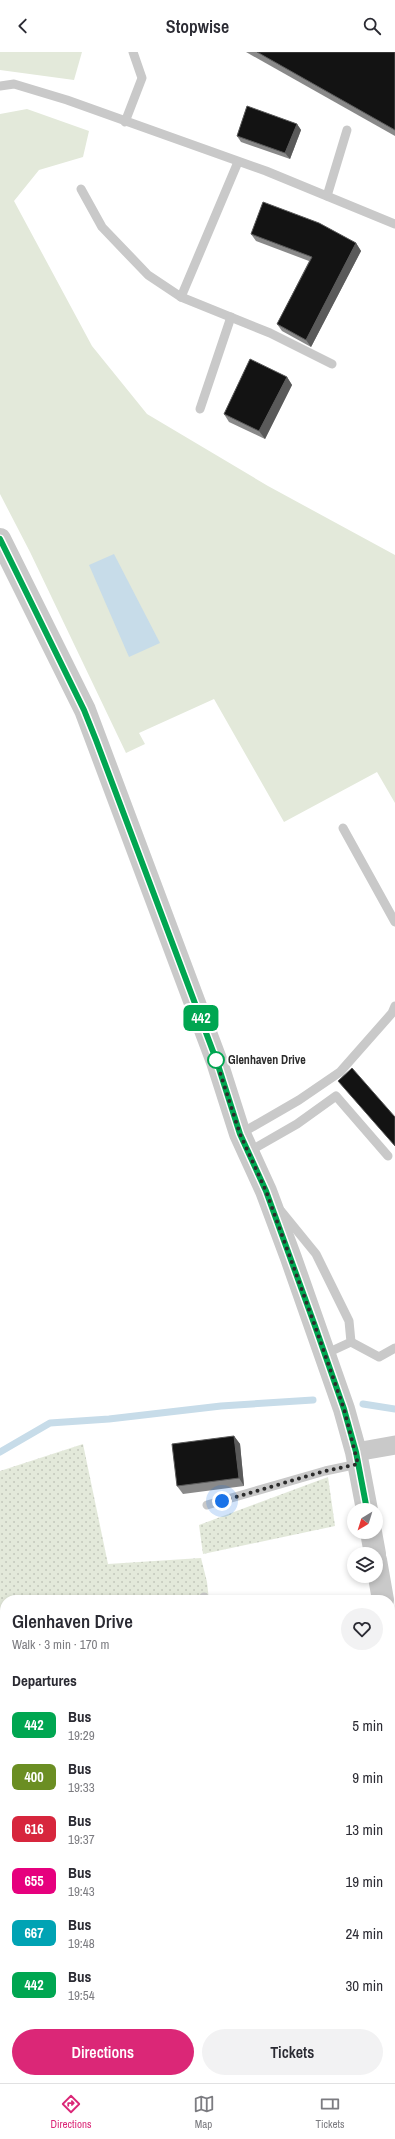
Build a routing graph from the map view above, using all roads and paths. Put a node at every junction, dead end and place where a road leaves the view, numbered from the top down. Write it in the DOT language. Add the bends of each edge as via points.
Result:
graph roads {
  1 [pos="133,52"];
  2 [pos="0,86"];
  3 [pos="125,122"];
  4 [pos="346,130"];
  5 [pos="238,162"];
  6 [pos="81,189"];
  7 [pos="327,196"];
  8 [pos="395,224"];
  9 [pos="181,297"];
  10 [pos="231,317"];
  11 [pos="332,364"];
  12 [pos="200,410"];
  13 [pos="0,539"];
  14 [pos="343,828"];
  15 [pos="395,922"];
  16 [pos="395,1006"];
  17 [pos="244,1143"];
  18 [pos="388,1156"];
  19 [pos="266,1191"];
  20 [pos="351,1342"];
  21 [pos="395,1348"];
  22 [pos="325,1354"];
  23 [pos="395,1445"];
  24 [pos="357,1458"];
  25 [pos="366,1503"];
  26 [pos="207,1505"];
  27 [pos="380,1583"];
  28 [pos="382,1595"];
  1 -- 3 [label="lane" via="142,78"];
  2 -- 3 [label="lane" via="14,84 67,100"];
  3 -- 5 [label="lane"];
  4 -- 7 [label="lane"];
  5 -- 7 [label="lane"];
  5 -- 9 [label="lane"];
  6 -- 9 [label="lane" via="102,227 148,275"];
  7 -- 8 [label="lane"];
  9 -- 10 [label="lane"];
  10 -- 11 [label="lane"];
  10 -- 12 [label="lane"];
  13 -- 17 [label="street" via="84,710 217,1062"];
  14 -- 15 [label="lane"];
  16 -- 17 [label="lane" via="392,1013 340,1072"];
  17 -- 18 [label="lane" via="297,1124 336,1096"];
  17 -- 19 [label="street"];
  19 -- 20 [label="lane" via="316,1254 349,1321"];
  19 -- 22 [label="street"];
  20 -- 21 [label="lane" via="379,1357"];
  20 -- 22 [label="lane"];
  22 -- 24 [label="street"];
  23 -- 24 [label="street"];
  24 -- 25 [label="street"];
  24 -- 26 [label="lane" via="325,1471"];
  27 -- 28 [label="street"];
}
